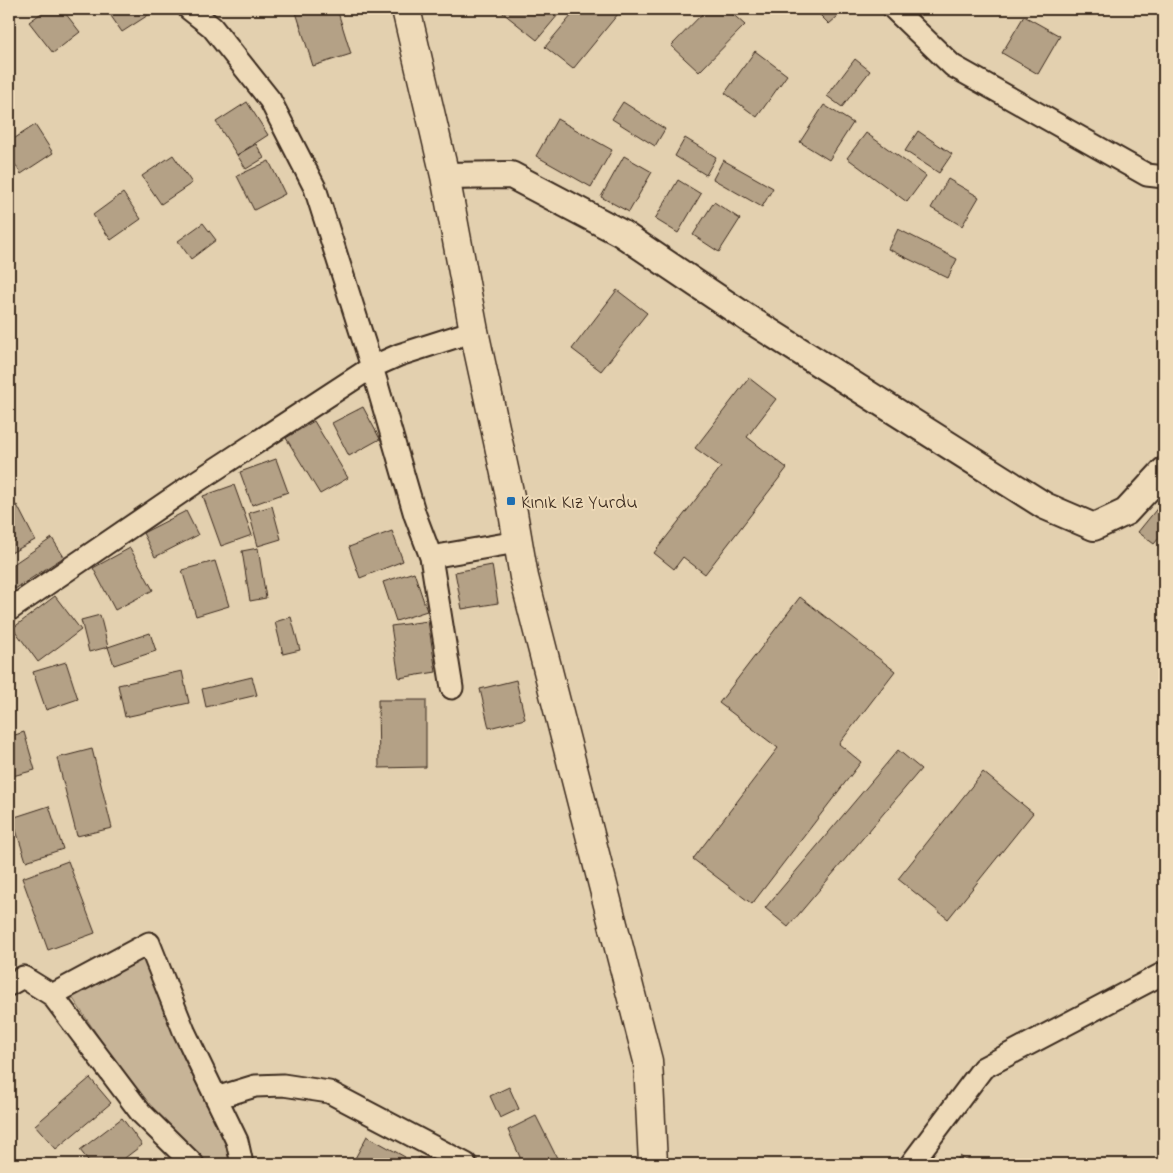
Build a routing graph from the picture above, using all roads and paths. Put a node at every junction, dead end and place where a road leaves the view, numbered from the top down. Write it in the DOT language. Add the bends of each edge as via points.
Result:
graph roads {
  1 [pos="189,9"];
  2 [pos="406,9"];
  3 [pos="894,9"];
  4 [pos="445,176"];
  5 [pos="1164,177"];
  6 [pos="474,331"];
  7 [pos="372,367"];
  8 [pos="1164,470"];
  9 [pos="517,542"];
  10 [pos="431,557"];
  11 [pos="9,610"];
  12 [pos="452,688"];
  13 [pos="1164,973"];
  14 [pos="9,985"];
  15 [pos="52,995"];
  16 [pos="216,1098"];
  17 [pos="193,1164"];
  18 [pos="242,1164"];
  19 [pos="466,1164"];
  20 [pos="653,1164"];
  21 [pos="911,1164"];
  1 -- 7 [label="street" via="212,27 275,109 315,188"];
  2 -- 4 [label="main road"];
  3 -- 5 [label="street" via="953,66 1148,175"];
  4 -- 6 [label="main road"];
  4 -- 8 [label="street" via="511,175 621,233 749,319 1045,506 1086,524 1094,527 1126,512"];
  6 -- 7 [label="street"];
  6 -- 9 [label="main road" via="512,501"];
  7 -- 10 [label="street" via="415,514"];
  7 -- 11 [label="street"];
  9 -- 10 [label="street"];
  9 -- 20 [label="main road" via="648,1061"];
  10 -- 12 [label="street"];
  13 -- 21 [label="street" via="983,1068"];
  14 -- 15 [label="street" via="23,977"];
  15 -- 16 [label="street" via="148,943"];
  15 -- 17 [label="street" via="142,1112"];
  16 -- 18 [label="street" via="237,1141"];
  16 -- 19 [label="street" via="255,1086 283,1085 329,1092"];
}
